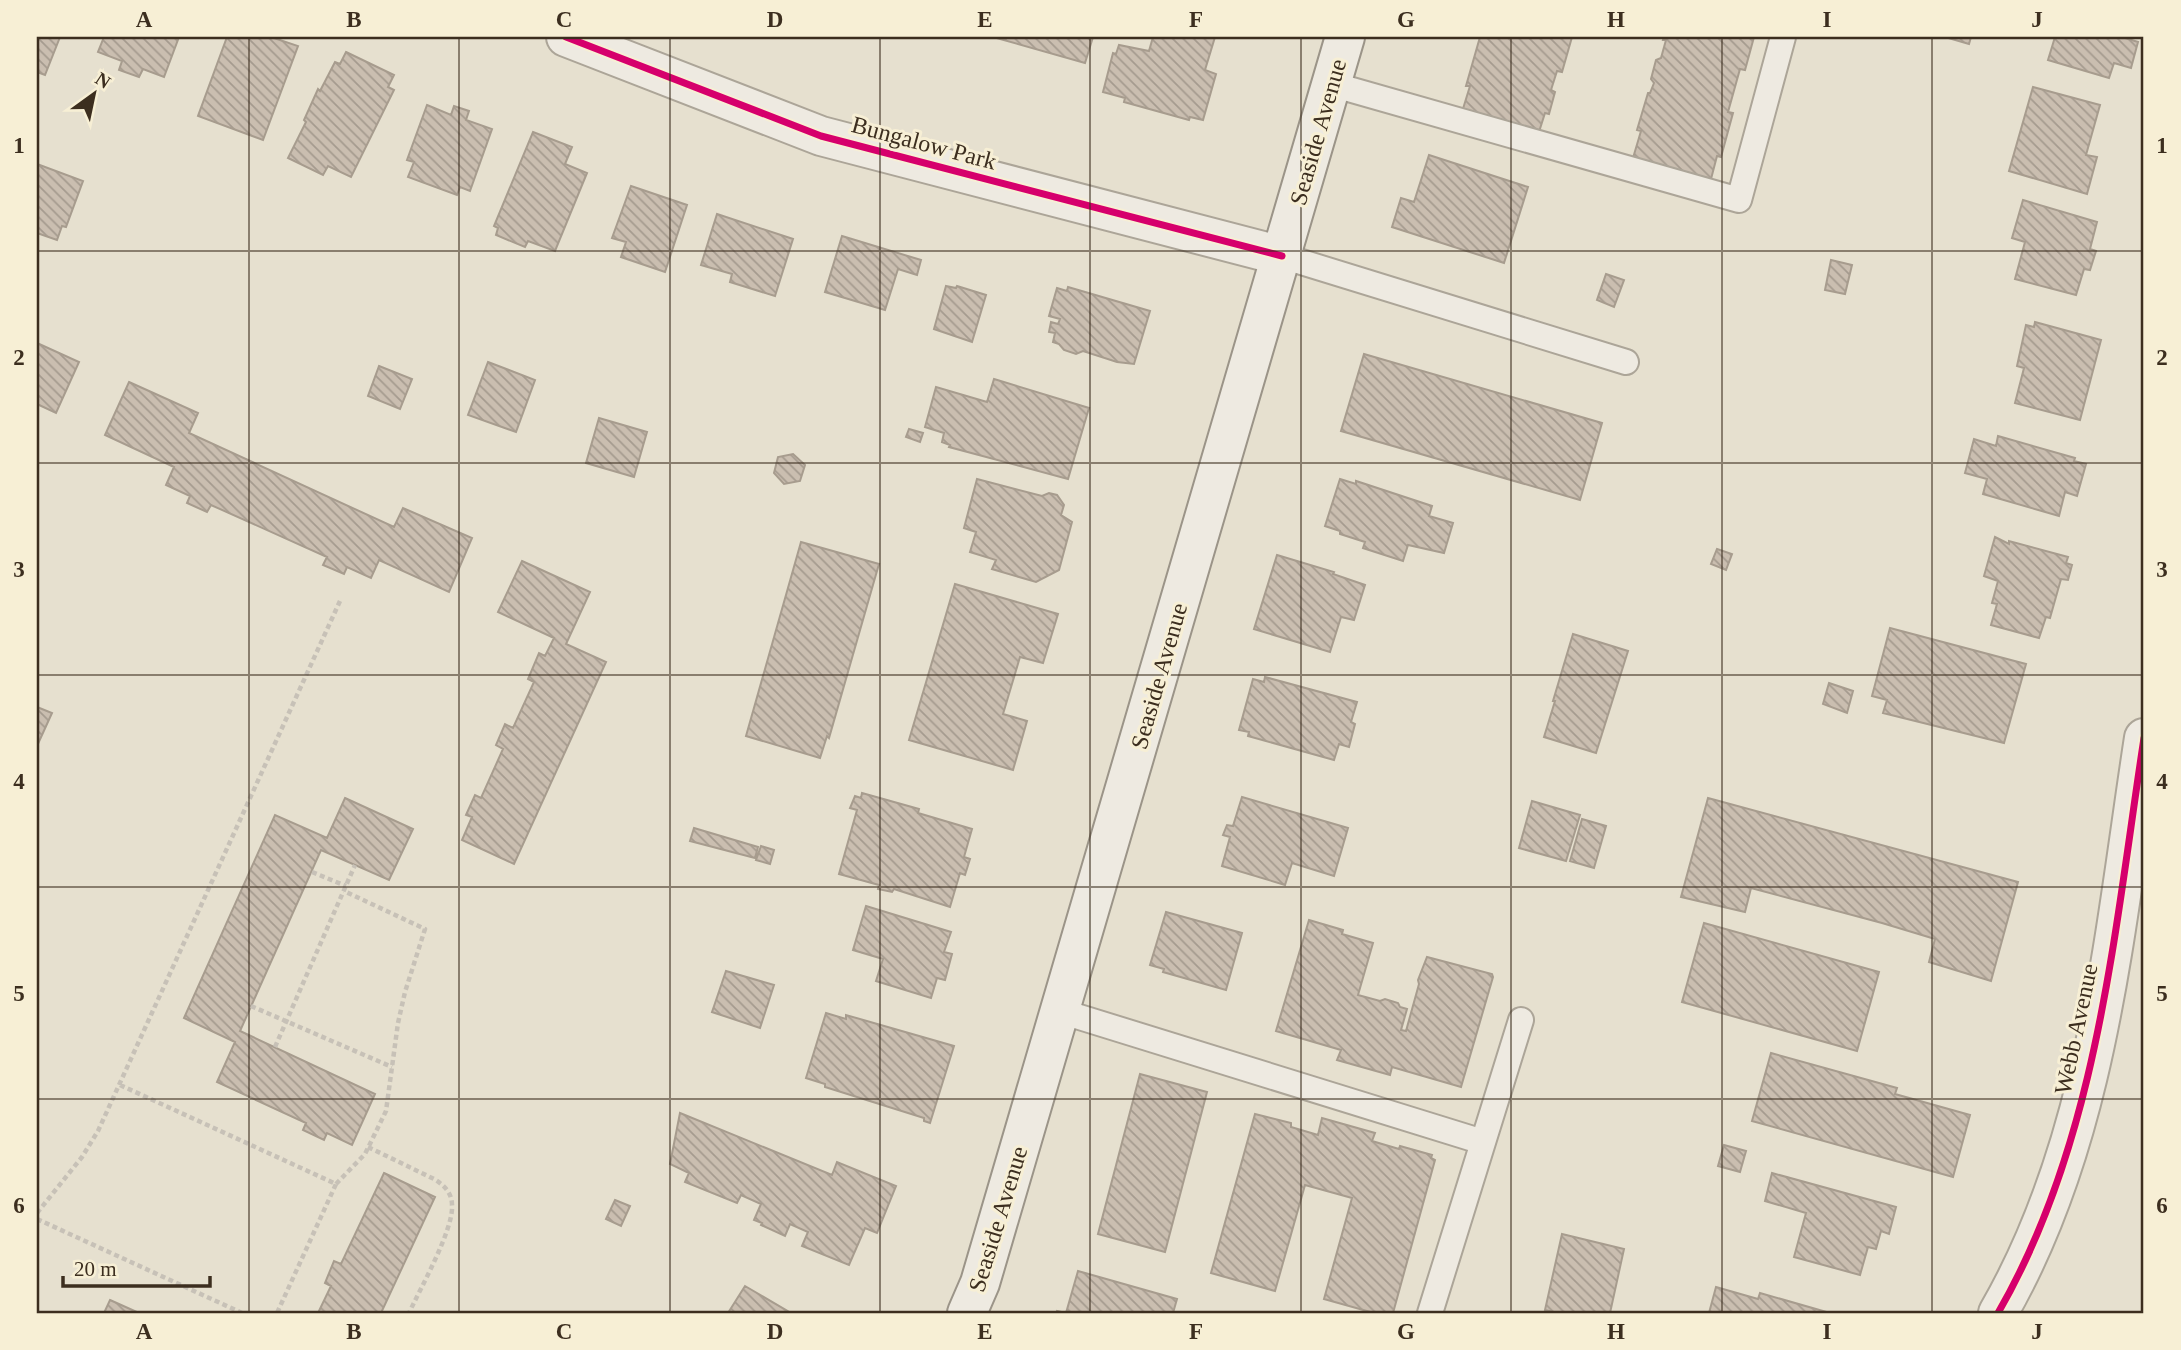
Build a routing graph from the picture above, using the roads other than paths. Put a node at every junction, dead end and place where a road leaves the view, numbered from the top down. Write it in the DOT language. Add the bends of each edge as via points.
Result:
graph roads {
  1 [pos="566,37"];
  2 [pos="1345,37"];
  3 [pos="1783,37"];
  4 [pos="1331,83"];
  5 [pos="1282,256"];
  6 [pos="1626,362"];
  7 [pos="2144,738"];
  8 [pos="1060,1011"];
  9 [pos="1521,1020"];
  10 [pos="1483,1142"];
  11 [pos="967,1313"];
  12 [pos="1430,1313"];
  13 [pos="1998,1313"];
  1 -- 5 [label="main road, Bungalow Park" via="821,136"];
  2 -- 4 [label="main road, Seaside Avenue"];
  3 -- 4 [label="lane" via="1739,200"];
  4 -- 5 [label="main road, Seaside Avenue"];
  5 -- 6 [label="lane"];
  5 -- 8 [label="main road, Seaside Avenue"];
  7 -- 13 [label="main road, Webb Avenue" via="2103,1005 2066,1161 2016,1282"];
  8 -- 10 [label="lane"];
  8 -- 11 [label="main road, Seaside Avenue" via="981,1283"];
  9 -- 10 [label="lane"];
  10 -- 12 [label="lane"];
}
